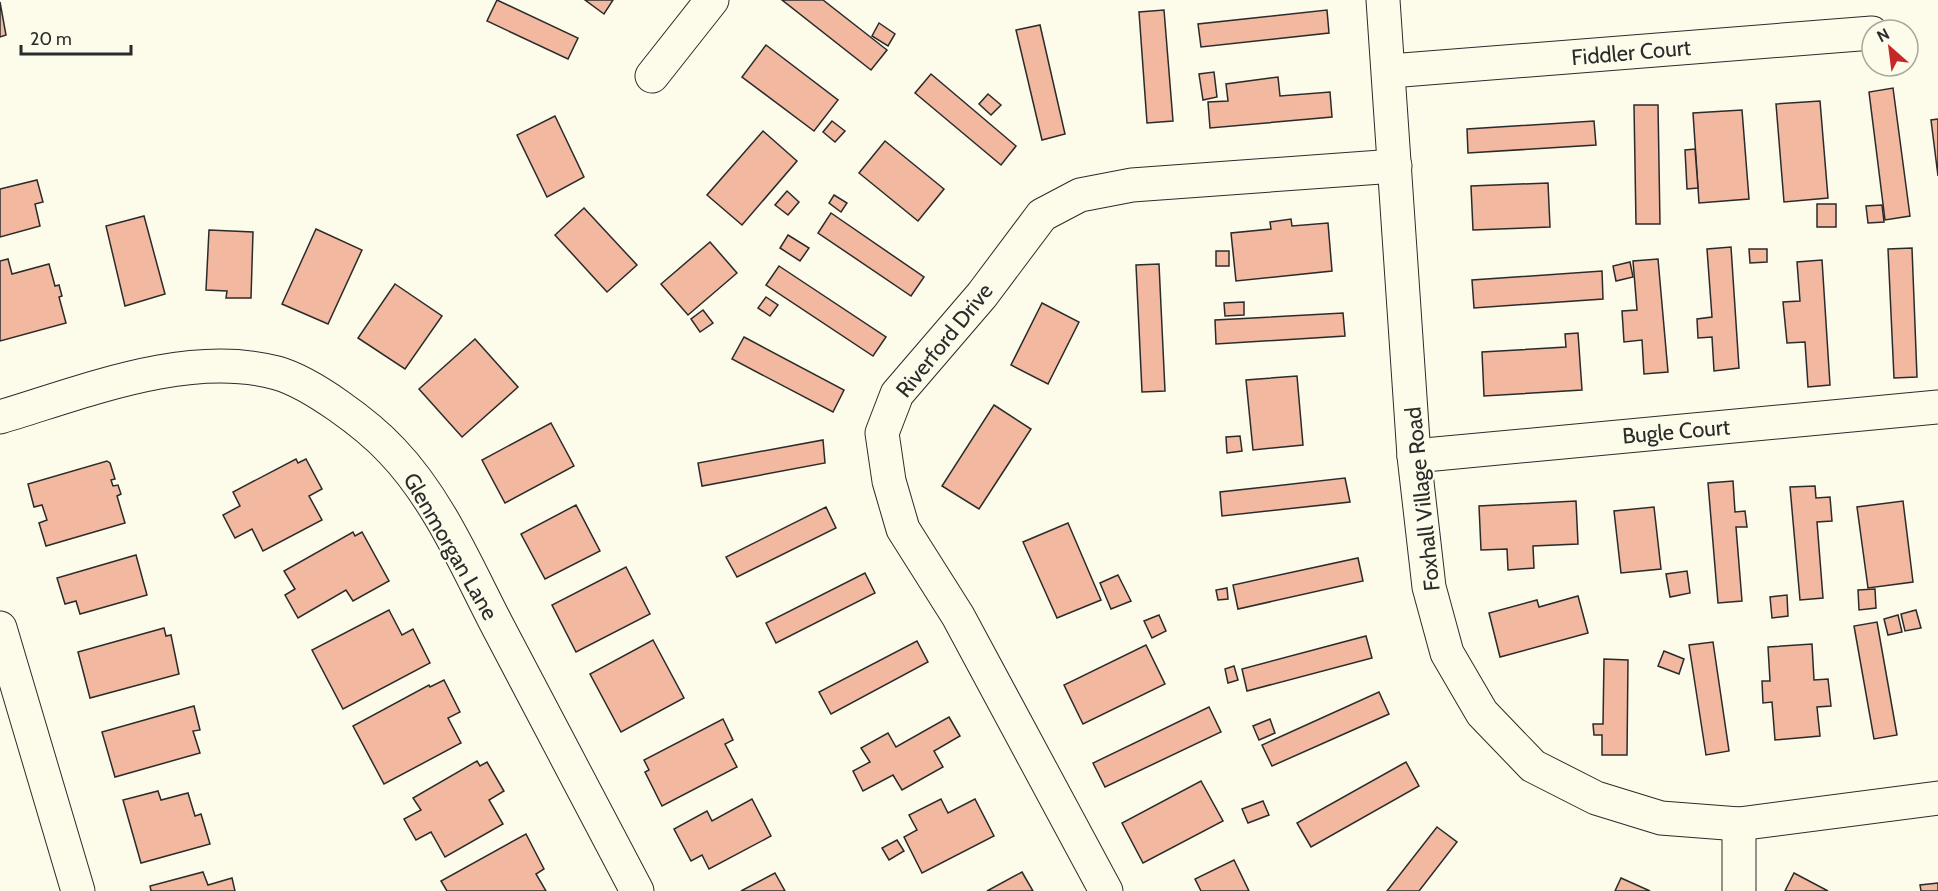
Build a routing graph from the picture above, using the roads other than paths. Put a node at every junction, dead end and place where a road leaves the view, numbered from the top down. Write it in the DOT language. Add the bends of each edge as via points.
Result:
graph roads {
  1 [pos="712,0"];
  2 [pos="1383,0"];
  3 [pos="1860,34"];
  4 [pos="1390,71"];
  5 [pos="652,76"];
  6 [pos="1395,166"];
  7 [pos="1938,407"];
  8 [pos="0,417"];
  9 [pos="1414,456"];
  10 [pos="0,628"];
  11 [pos="1938,798"];
  12 [pos="1739,824"];
  13 [pos="78,891"];
  14 [pos="637,891"];
  15 [pos="1106,891"];
  16 [pos="1739,891"];
  1 -- 5 [label="street"];
  2 -- 4 [label="street, Foxhall Village Road"];
  3 -- 4 [label="street, Fiddler Court"];
  4 -- 6 [label="street, Foxhall Village Road"];
  6 -- 9 [label="street, Foxhall Village Road"];
  6 -- 15 [label="street, Riverford Drive" via="1132,185 1080,195 1042,215 982,296 897,394 882,433 889,481 903,529 958,616"];
  7 -- 9 [label="street, Bugle Court"];
  8 -- 14 [label="street, Glenmorgan Lane" via="115,381 174,369 230,368 278,373 321,395 370,429 419,486 455,545"];
  9 -- 12 [label="street, Foxhall Village Road" via="1429,587 1447,653 1482,713 1533,766 1596,798 1661,818"];
  10 -- 13 [label="street"];
  11 -- 12 [label="street, Foxhall Village Road"];
  12 -- 16 [label="street"];
}
